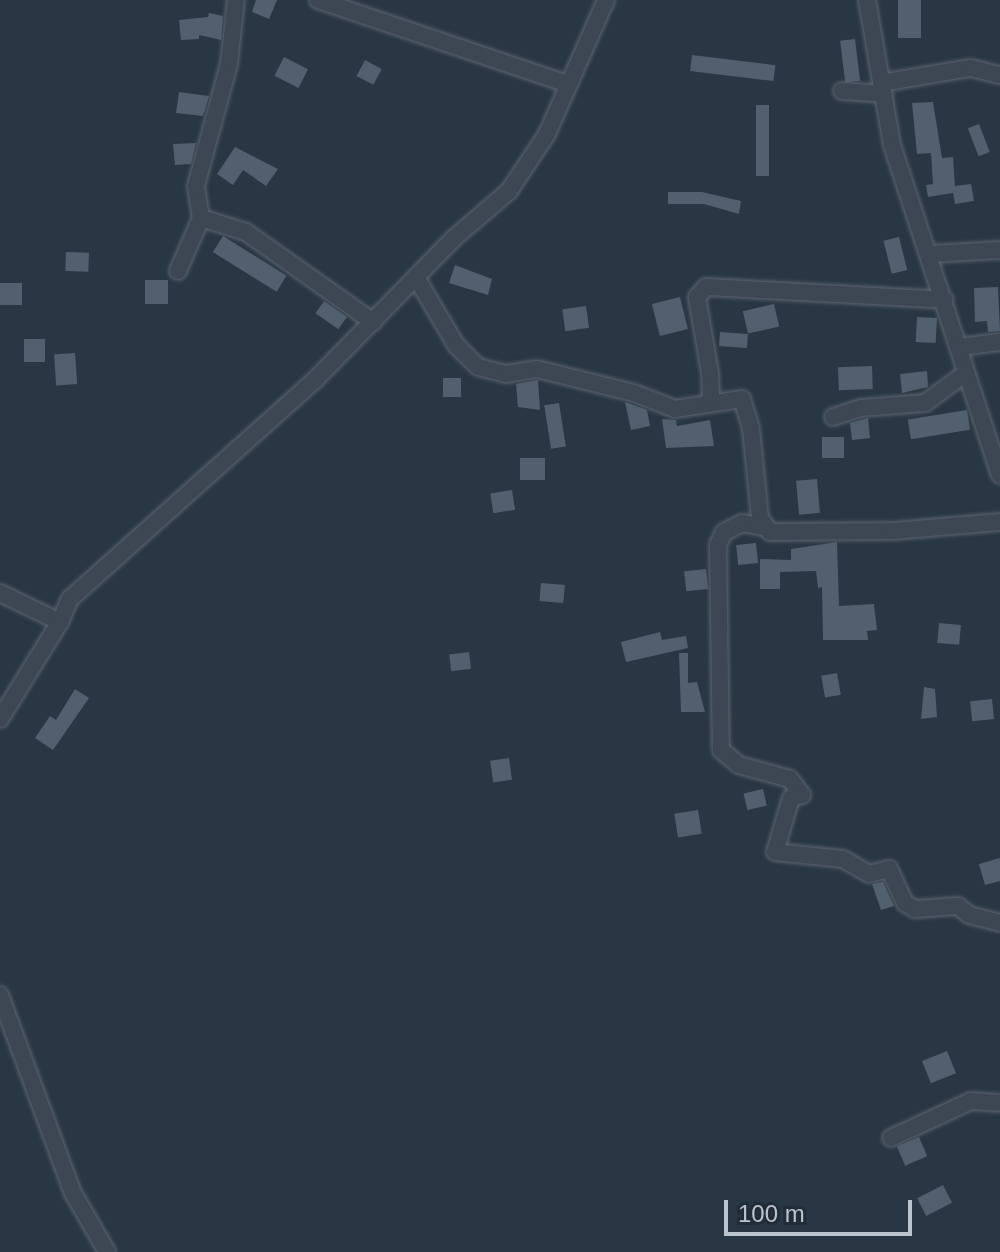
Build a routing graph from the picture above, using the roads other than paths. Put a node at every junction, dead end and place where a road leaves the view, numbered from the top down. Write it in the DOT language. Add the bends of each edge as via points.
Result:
graph roads {
  1 [pos="236,0"];
  2 [pos="318,0"];
  3 [pos="606,0"];
  4 [pos="867,0"];
  5 [pos="1000,75"];
  6 [pos="568,84"];
  7 [pos="882,89"];
  8 [pos="842,91"];
  9 [pos="201,218"];
  10 [pos="1000,250"];
  11 [pos="931,254"];
  12 [pos="178,271"];
  13 [pos="417,279"];
  14 [pos="945,300"];
  15 [pos="373,322"];
  16 [pos="1000,342"];
  17 [pos="959,347"];
  18 [pos="966,373"];
  19 [pos="706,404"];
  20 [pos="833,417"];
  21 [pos="1000,475"];
  22 [pos="1000,522"];
  23 [pos="764,527"];
  24 [pos="0,593"];
  25 [pos="60,622"];
  26 [pos="0,719"];
  27 [pos="1000,923"];
  28 [pos="0,995"];
  29 [pos="1000,1103"];
  30 [pos="891,1138"];
  31 [pos="107,1252"];
  1 -- 9 [label="street" via="229,64 196,186"];
  2 -- 6 [label="street"];
  3 -- 6 [label="street"];
  4 -- 7 [label="street"];
  5 -- 7 [label="street" via="971,68"];
  6 -- 13 [label="street" via="547,134 509,191 464,228"];
  7 -- 8 [label="street"];
  7 -- 11 [label="street" via="892,145"];
  9 -- 12 [label="street"];
  9 -- 15 [label="street" via="246,232"];
  10 -- 11 [label="street"];
  11 -- 14 [label="street"];
  13 -- 15 [label="street"];
  13 -- 19 [label="street" via="456,345 478,367 506,374 537,369 675,409"];
  14 -- 17 [label="street"];
  14 -- 19 [label="street" via="706,287 697,297 710,373 711,397"];
  15 -- 25 [label="street" via="70,599"];
  16 -- 17 [label="street"];
  17 -- 18 [label="street"];
  18 -- 20 [label="street" via="925,403 861,408"];
  18 -- 21 [label="street"];
  19 -- 23 [label="street" via="733,399 746,404"];
  22 -- 23 [label="street" via="893,531 780,533"];
  23 -- 27 [label="street" via="742,523 724,532 718,545 721,750 739,765 790,779 802,795 791,798 775,852 843,859 869,874 889,869 905,903 915,909 958,906 969,915"];
  24 -- 25 [label="street"];
  25 -- 26 [label="street"];
  28 -- 31 [label="street" via="73,1193"];
  29 -- 30 [label="street" via="971,1101"];
}
